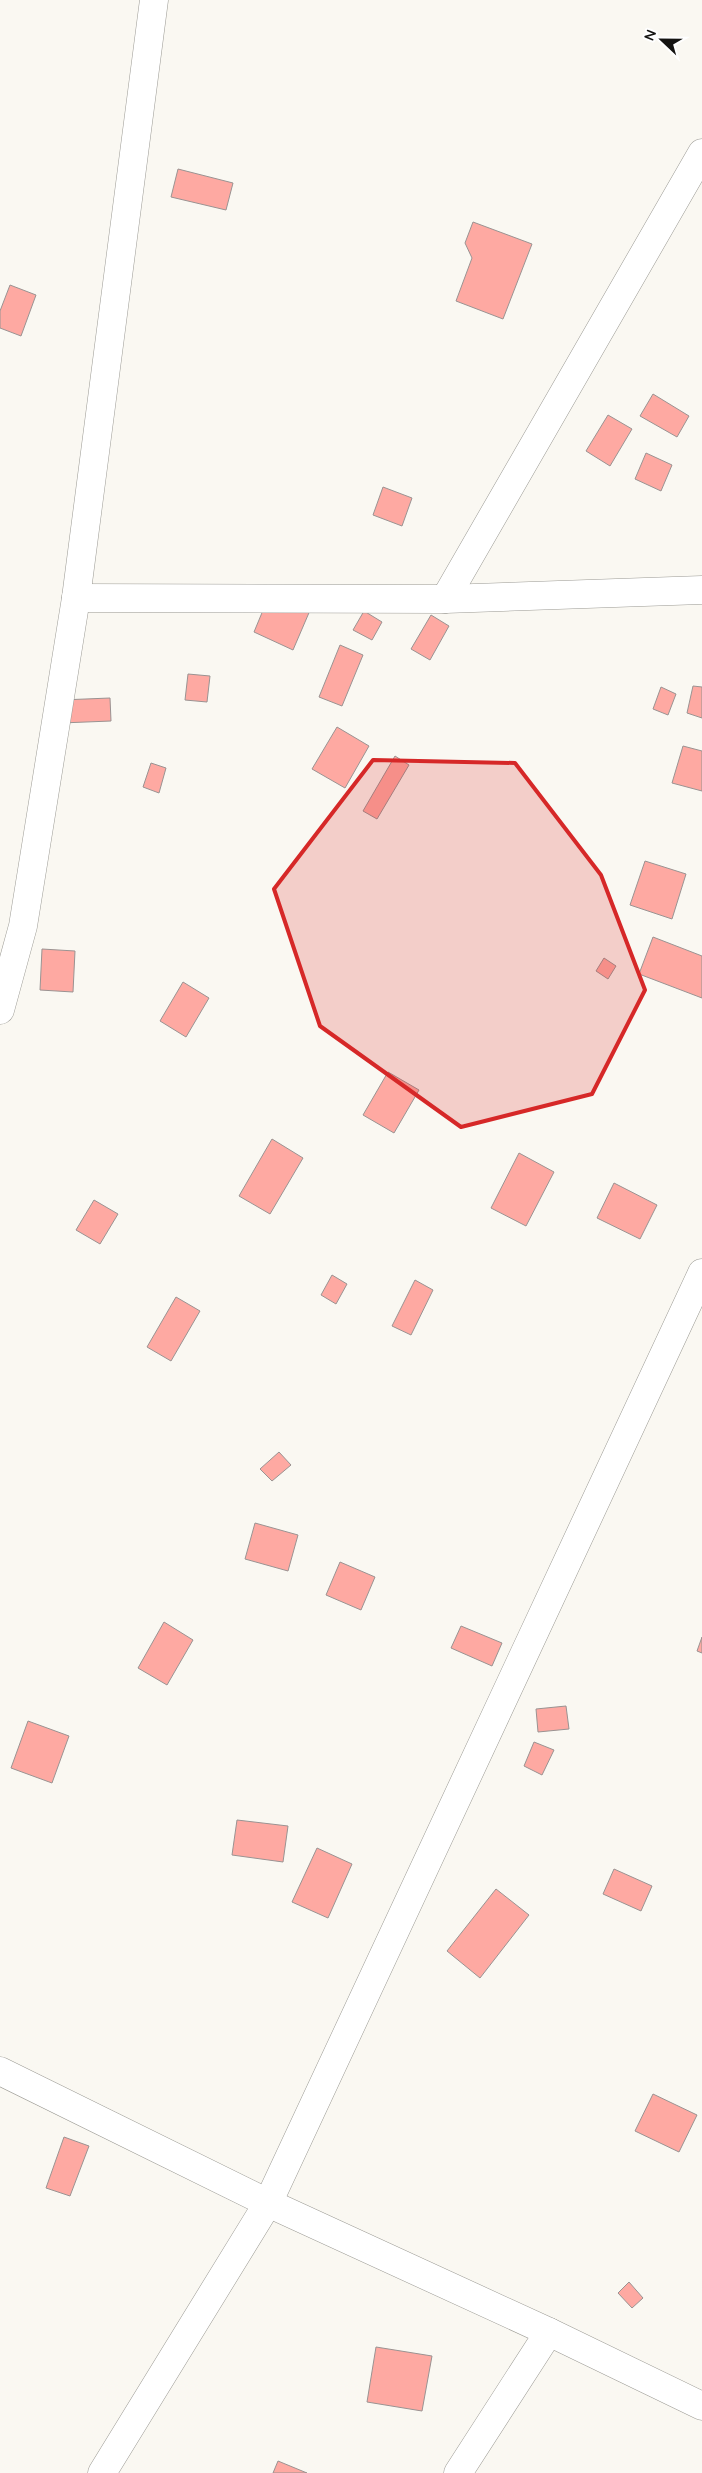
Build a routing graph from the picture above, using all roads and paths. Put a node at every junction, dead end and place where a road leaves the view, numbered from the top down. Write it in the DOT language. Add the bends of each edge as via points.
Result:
graph roads {
  1 [pos="154,0"];
  2 [pos="702,153"];
  3 [pos="702,590"];
  4 [pos="76,598"];
  5 [pos="445,599"];
  6 [pos="0,1010"];
  7 [pos="702,1273"];
  8 [pos="0,2071"];
  9 [pos="268,2203"];
  10 [pos="549,2332"];
  11 [pos="702,2406"];
  12 [pos="102,2473"];
  13 [pos="458,2473"];
  1 -- 4 [label="street"];
  2 -- 5 [label="street"];
  3 -- 5 [label="street"];
  4 -- 5 [label="street"];
  4 -- 6 [label="street" via="23,926"];
  7 -- 9 [label="street"];
  8 -- 9 [label="street"];
  9 -- 10 [label="street"];
  9 -- 12 [label="street"];
  10 -- 11 [label="street"];
  10 -- 13 [label="street"];
}
